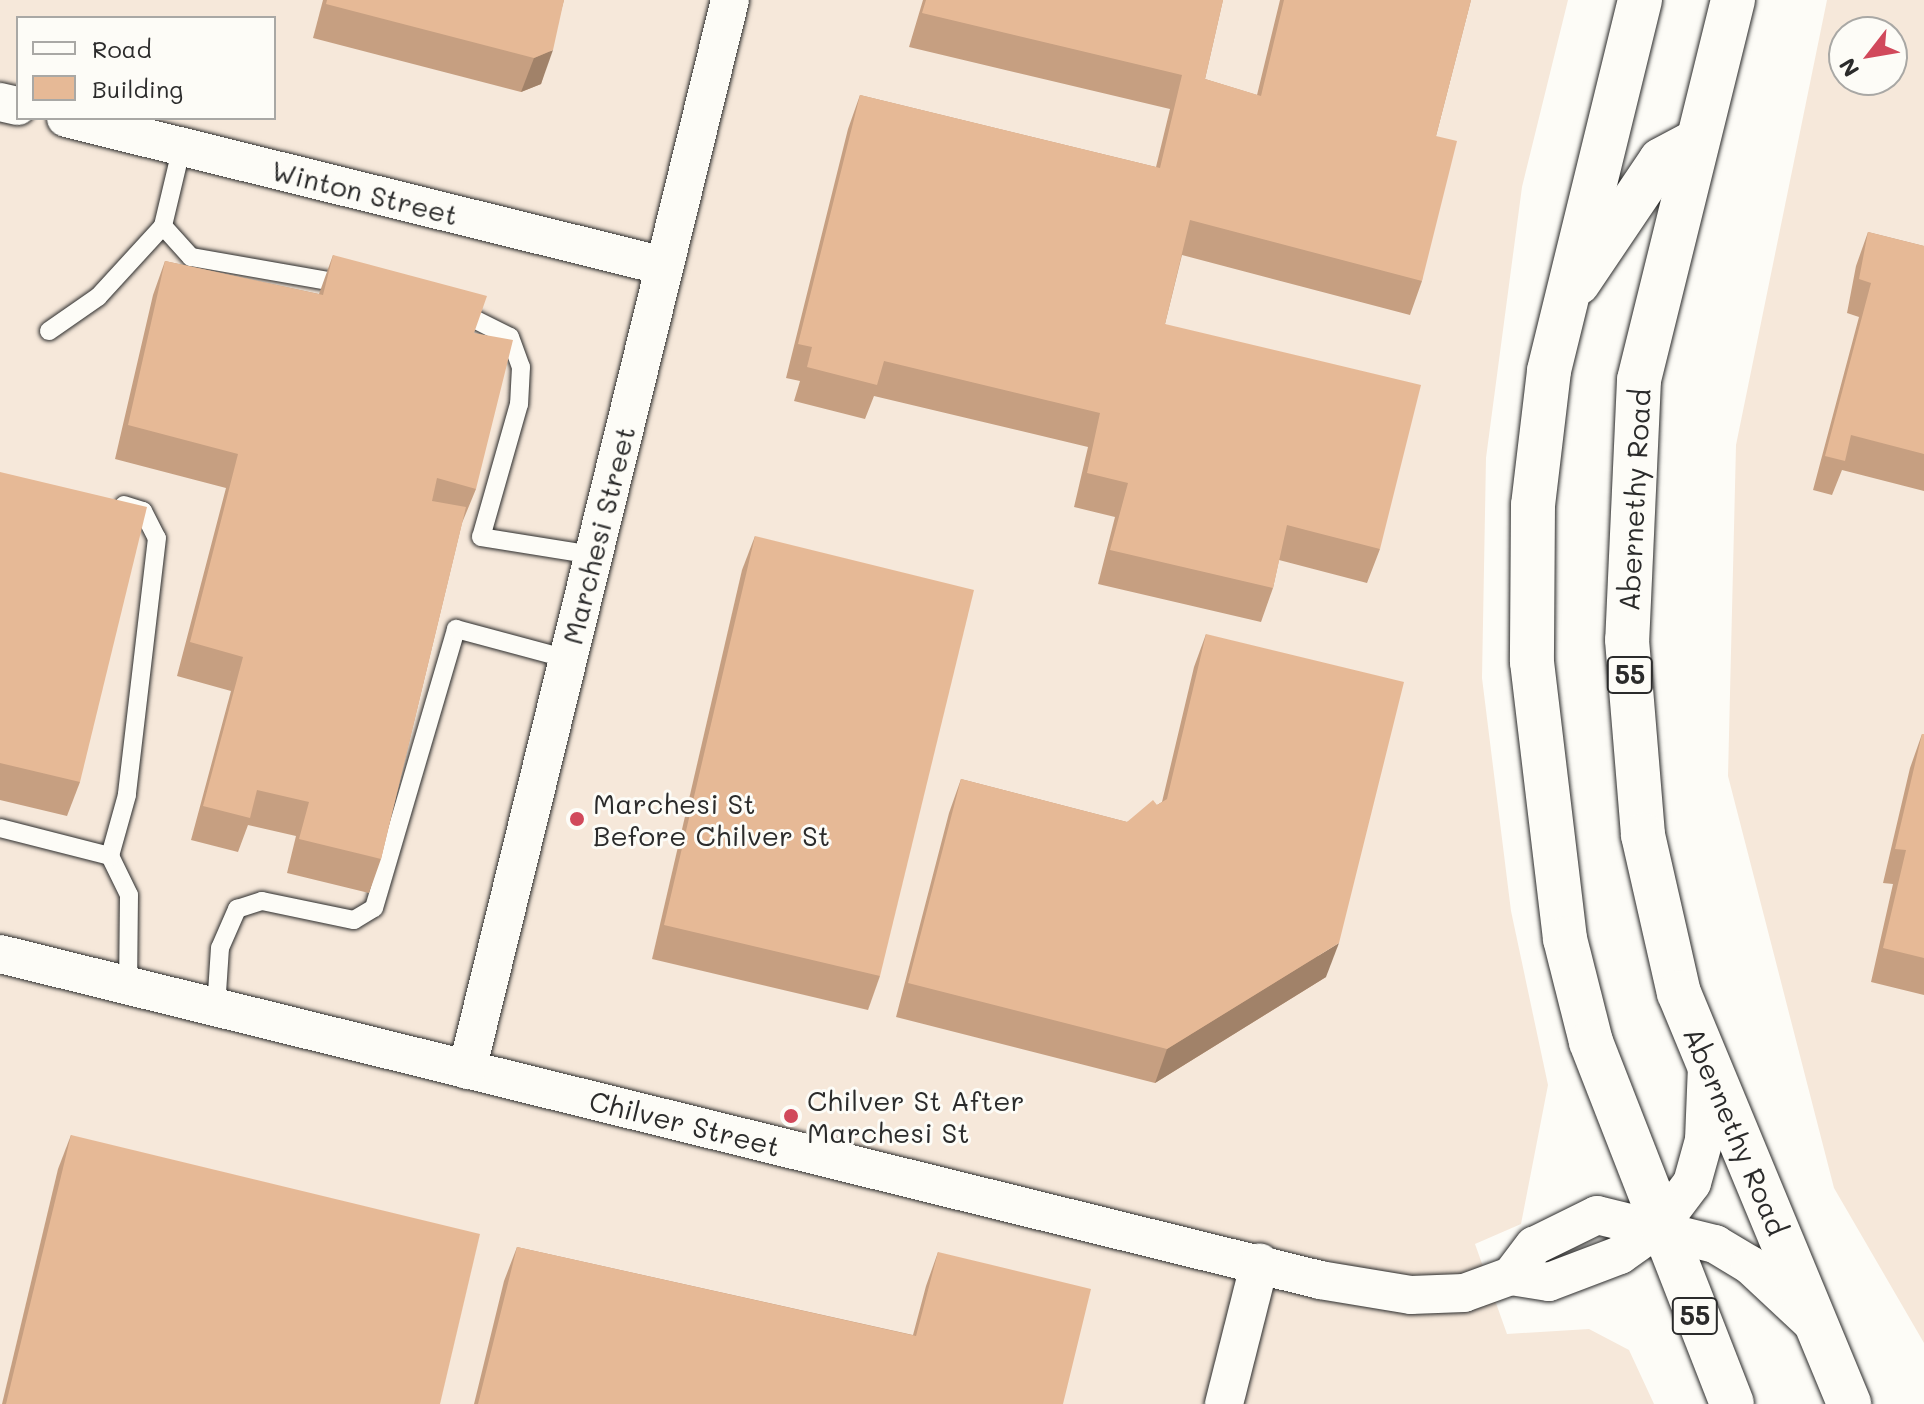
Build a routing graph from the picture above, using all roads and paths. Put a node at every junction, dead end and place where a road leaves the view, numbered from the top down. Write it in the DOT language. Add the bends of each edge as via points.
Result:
graph roads {
  1 [pos="730,0"];
  2 [pos="1640,0"];
  3 [pos="1733,0"];
  4 [pos="74,120"];
  5 [pos="1696,141"];
  6 [pos="182,146"];
  7 [pos="163,226"];
  8 [pos="664,266"];
  9 [pos="373,289"];
  10 [pos="1567,297"];
  11 [pos="433,304"];
  12 [pos="49,331"];
  13 [pos="105,499"];
  14 [pos="593,555"];
  15 [pos="568,659"];
  16 [pos="0,828"];
  17 [pos="110,856"];
  18 [pos="0,954"];
  19 [pos="128,986"];
  20 [pos="216,1008"];
  21 [pos="1707,1066"];
  22 [pos="467,1070"];
  23 [pos="1658,1228"];
  24 [pos="1260,1262"];
  25 [pos="1819,1329"];
  26 [pos="1224,1404"];
  27 [pos="1732,1404"];
  28 [pos="1849,1404"];
  1 -- 8 [label="street, Marchesi Street"];
  2 -- 10 [label="main road, 55"];
  3 -- 5 [label="main road, Abernethy Road / 55"];
  4 -- 6 [label="street, Winton Street"];
  5 -- 10 [label="main road" via="1661,160"];
  5 -- 21 [label="main road, Abernethy Road / 55" via="1639,380 1627,640 1643,835 1679,993"];
  6 -- 7 [label="lane"];
  6 -- 8 [label="street, Winton Street"];
  7 -- 9 [label="lane" via="191,257 290,279"];
  7 -- 12 [label="lane" via="98,297"];
  8 -- 14 [label="street, Marchesi Street"];
  10 -- 23 [label="main road, 55" via="1549,371 1533,505 1532,662 1565,939 1591,1042"];
  11 -- 14 [label="lane" via="477,316 510,337 521,367 519,404 481,537"];
  13 -- 17 [label="lane" via="143,511 157,538 127,795"];
  14 -- 15 [label="street, Marchesi Street"];
  15 -- 20 [label="lane" via="456,629 374,908 354,920 262,901 237,909 220,948"];
  15 -- 22 [label="street, Marchesi Street"];
  16 -- 17 [label="lane"];
  17 -- 19 [label="lane" via="129,895"];
  18 -- 19 [label="street, Chilver Street"];
  19 -- 20 [label="street, Chilver Street"];
  20 -- 22 [label="street, Chilver Street"];
  21 -- 23 [label="street" via="1704,1140 1692,1183"];
  21 -- 25 [label="main road, Abernethy Road / 55"];
  22 -- 24 [label="street, Chilver Street"];
  23 -- 24 [label="street, Chilver Street" via="1597,1215 1534,1246 1511,1276 1464,1293 1365,1291"];
  23 -- 25 [label="street, Chilver Street" via="1715,1244 1750,1265"];
  23 -- 27 [label="main road, 55"];
  24 -- 26 [label="street"];
  25 -- 28 [label="main road, Abernethy Road / 55"];
}
